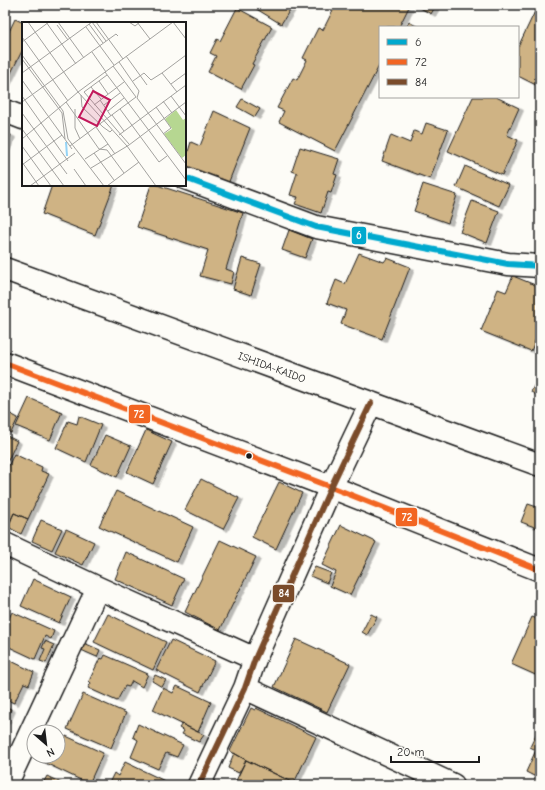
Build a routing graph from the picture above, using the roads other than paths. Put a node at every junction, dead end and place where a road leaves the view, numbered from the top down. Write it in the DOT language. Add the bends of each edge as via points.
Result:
graph roads {
  1 [pos="5,111"];
  2 [pos="22,118"];
  3 [pos="186,178"];
  4 [pos="540,266"];
  5 [pos="5,269"];
  6 [pos="5,363"];
  7 [pos="371,403"];
  8 [pos="540,465"];
  9 [pos="331,487"];
  10 [pos="5,544"];
  11 [pos="540,570"];
  12 [pos="98,588"];
  13 [pos="255,659"];
  14 [pos="244,688"];
  15 [pos="6,785"];
  16 [pos="199,785"];
  17 [pos="453,785"];
  1 -- 2 [label="street"];
  3 -- 4 [label="street" via="316,227 508,264"];
  5 -- 7 [label="street, ISHIDA-KAIDO"];
  6 -- 9 [label="street"];
  7 -- 8 [label="street, ISHIDA-KAIDO"];
  7 -- 9 [label="street"];
  9 -- 11 [label="street"];
  9 -- 13 [label="street"];
  10 -- 12 [label="street"];
  12 -- 13 [label="street"];
  12 -- 15 [label="street"];
  13 -- 14 [label="street"];
  14 -- 16 [label="street"];
  14 -- 17 [label="street"];
}
